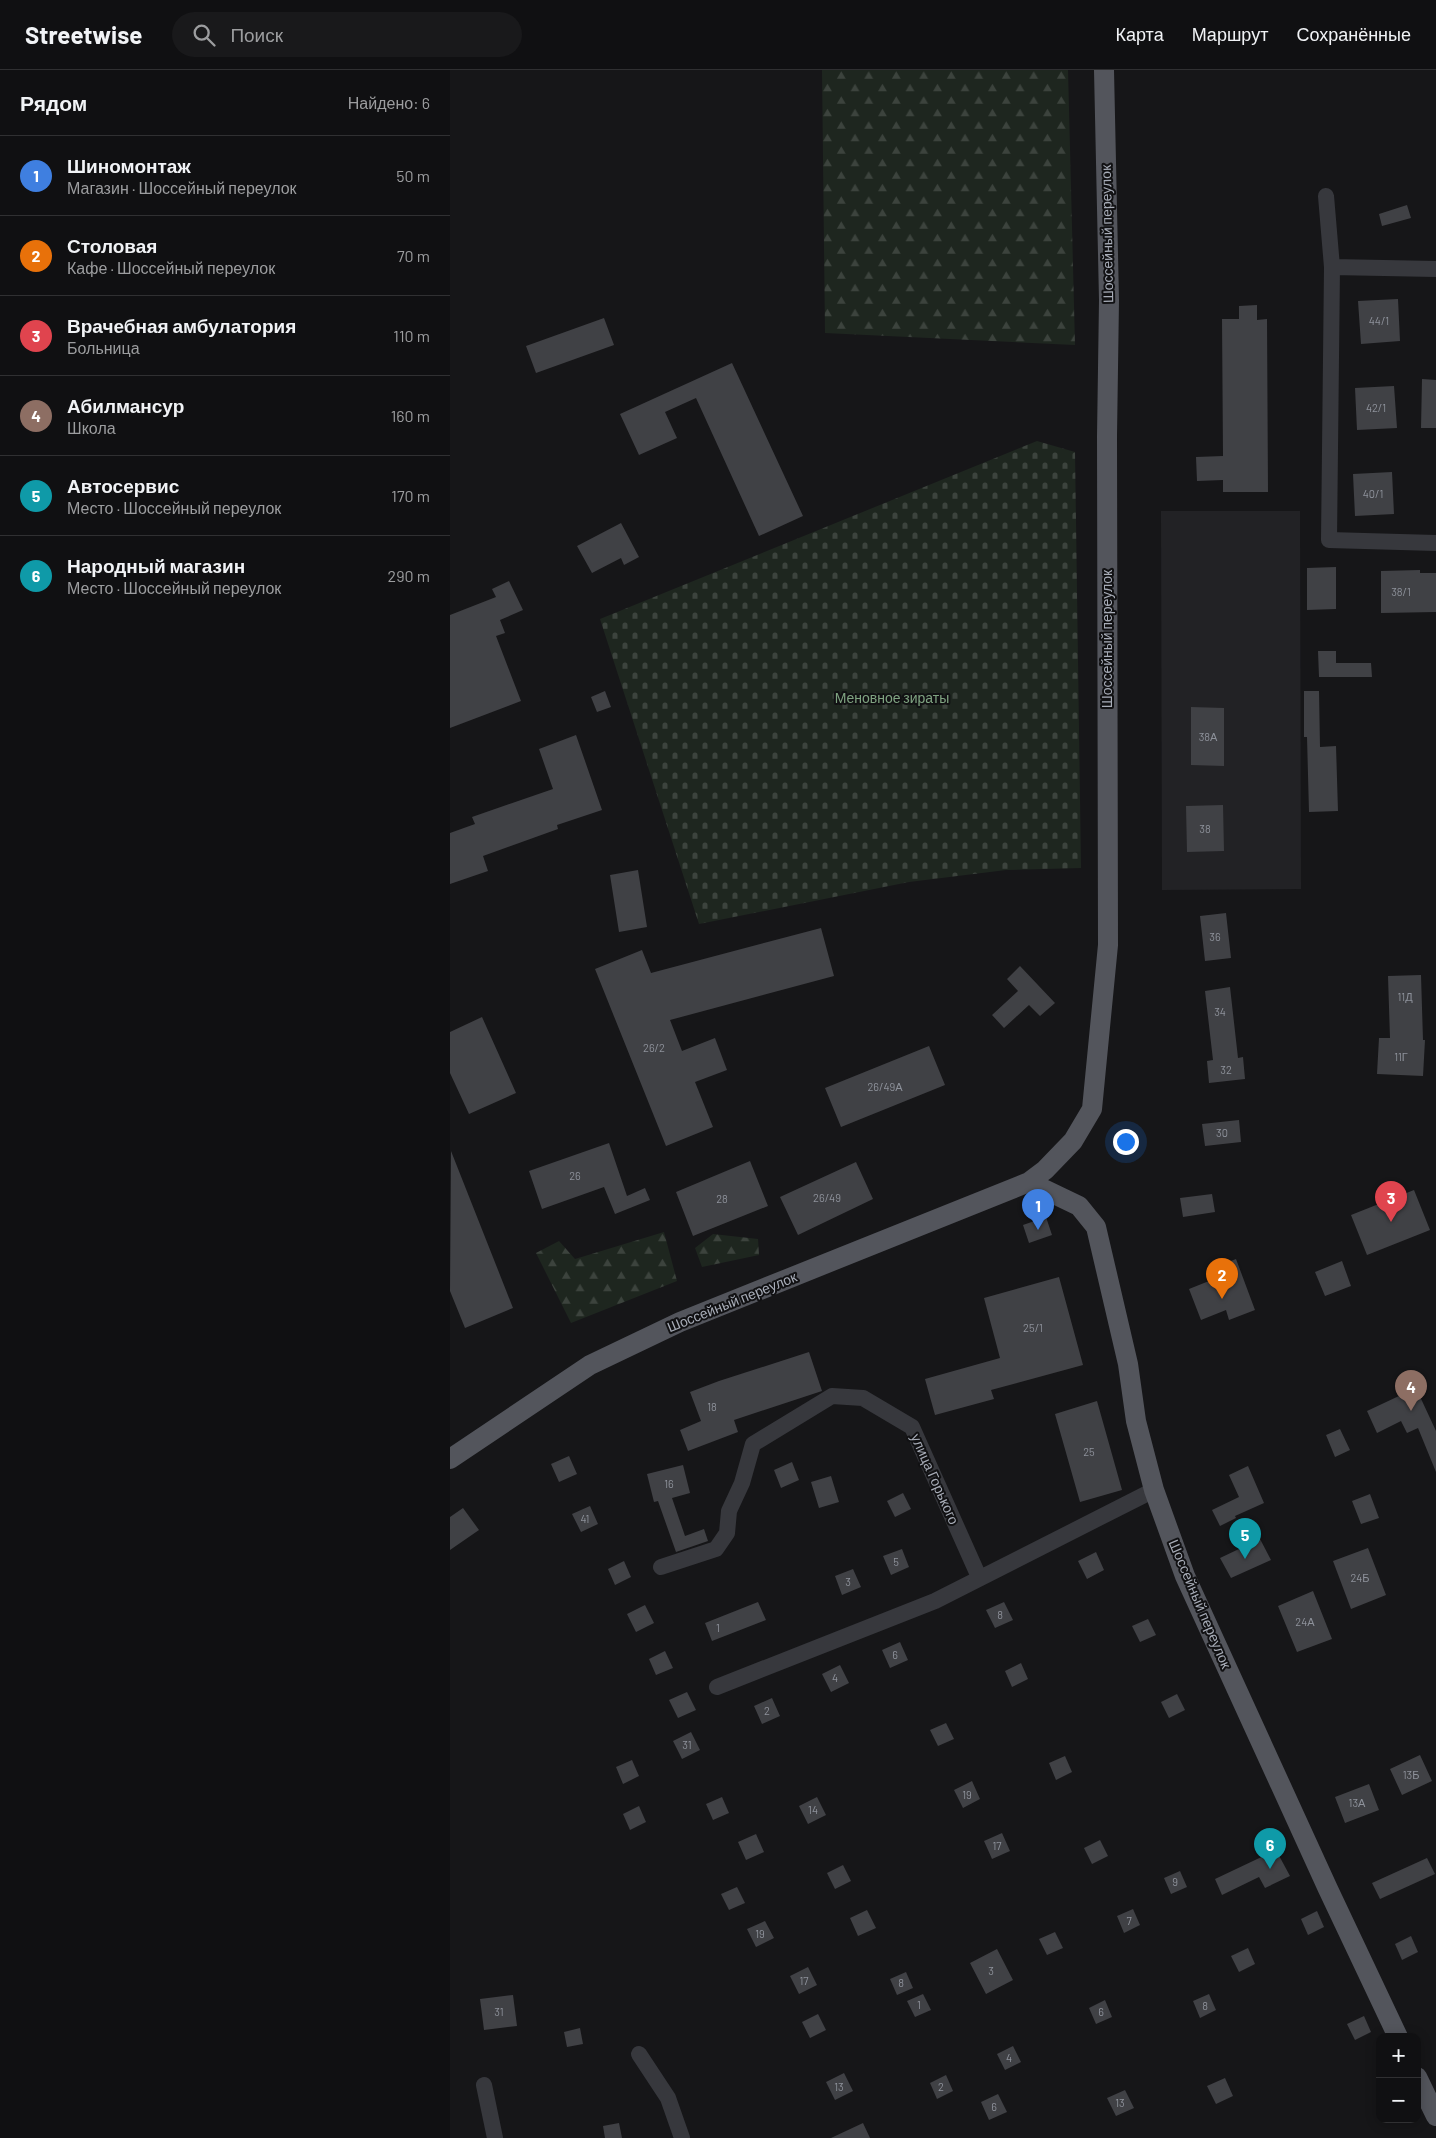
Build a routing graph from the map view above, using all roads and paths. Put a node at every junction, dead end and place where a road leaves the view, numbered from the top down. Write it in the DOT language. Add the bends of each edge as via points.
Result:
graph roads {
  1 [pos="1104,70"];
  2 [pos="1326,196"];
  3 [pos="1332,267"];
  4 [pos="1436,268"];
  5 [pos="1436,542"];
  6 [pos="1029,1182"];
  7 [pos="452,1458"];
  8 [pos="1154,1490"];
  9 [pos="661,1567"];
  10 [pos="979,1578"];
  11 [pos="717,1687"];
  12 [pos="1396,2033"];
  13 [pos="639,2054"];
  14 [pos="1417,2078"];
  15 [pos="484,2085"];
  16 [pos="1436,2116"];
  17 [pos="495,2138"];
  18 [pos="682,2138"];
  1 -- 6 [label="main road, Шоссейный переулок" via="1109,300 1108,945 1092,1110 1073,1141"];
  2 -- 3 [label="street"];
  3 -- 4 [label="street"];
  3 -- 5 [label="street" via="1329,540"];
  6 -- 7 [label="main road, Шоссейный переулок" via="671,1326 590,1365"];
  6 -- 8 [label="main road, Шоссейный переулок" via="1079,1206 1096,1227 1128,1364 1136,1422"];
  8 -- 10 [label="street"];
  8 -- 12 [label="main road, Шоссейный переулок" via="1185,1576"];
  9 -- 10 [label="street, улица Горького" via="716,1549 727,1533 729,1510 742,1482 753,1444 832,1396 864,1398 912,1426"];
  10 -- 11 [label="street" via="935,1601"];
  13 -- 18 [label="street" via="668,2098"];
  14 -- 16 [label="main road"];
  15 -- 17 [label="street"];
}
